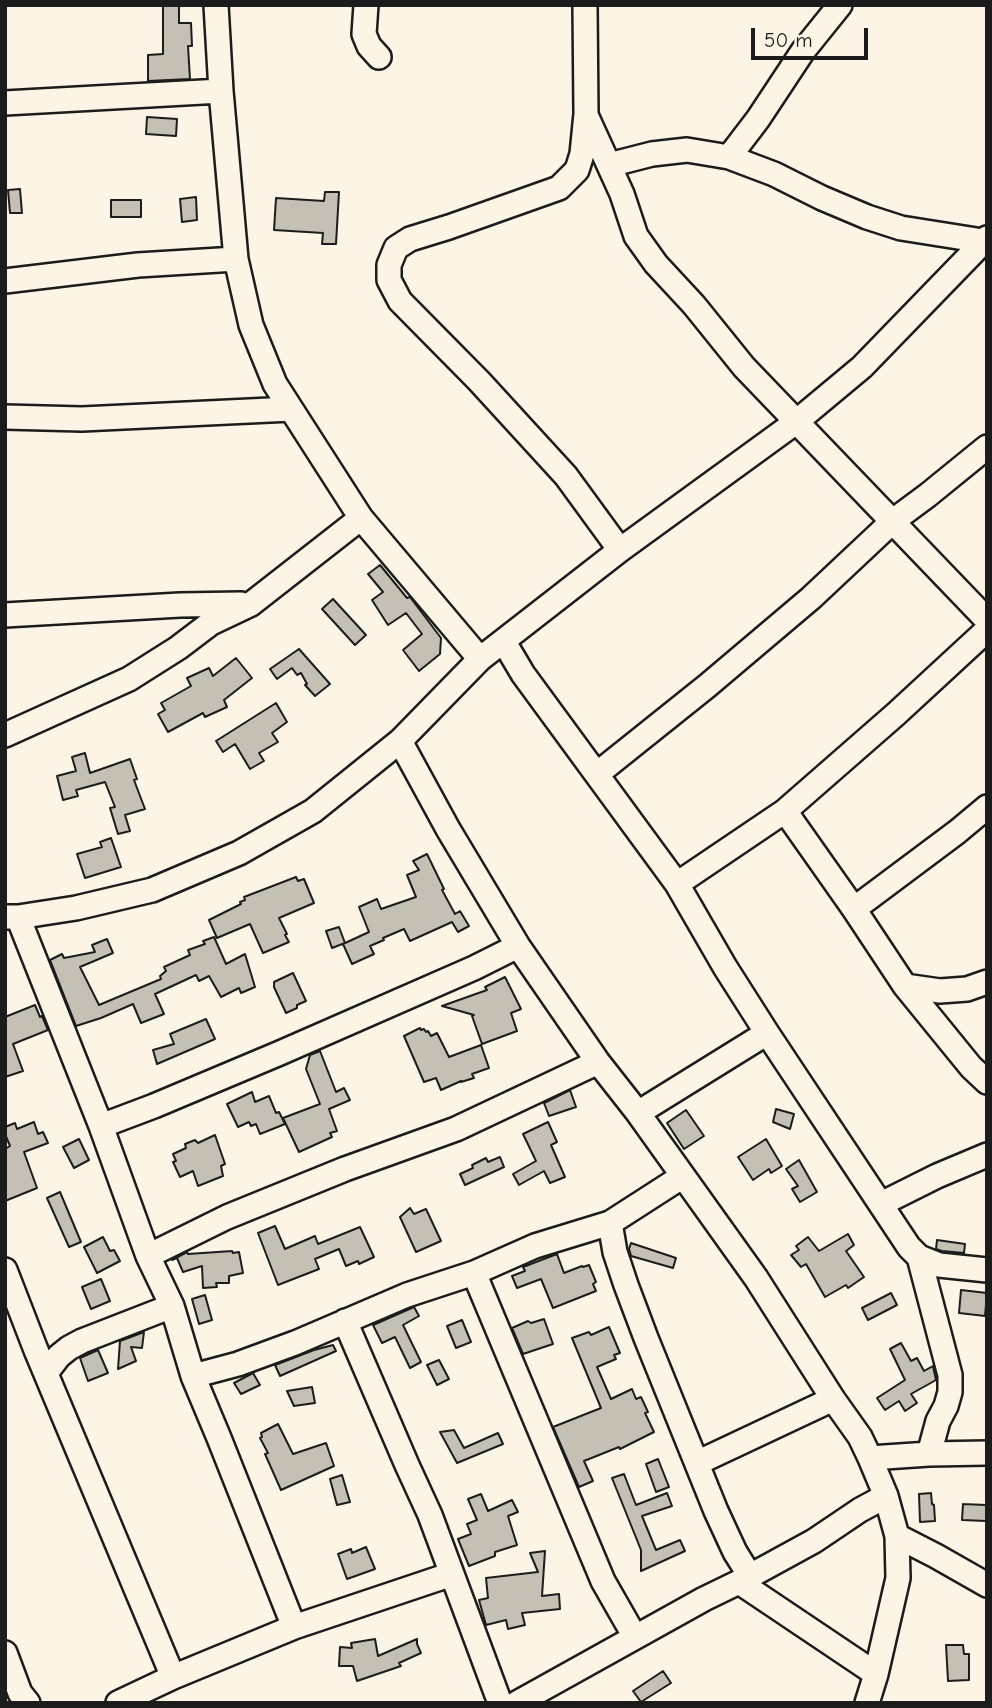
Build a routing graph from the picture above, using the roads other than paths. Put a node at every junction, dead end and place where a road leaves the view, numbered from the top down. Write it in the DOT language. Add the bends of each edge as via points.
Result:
graph roads {
  1 [pos="216,5"];
  2 [pos="366,5"];
  3 [pos="585,5"];
  4 [pos="840,5"];
  5 [pos="379,57"];
  6 [pos="221,91"];
  7 [pos="5,103"];
  8 [pos="586,114"];
  9 [pos="729,156"];
  10 [pos="609,165"];
  11 [pos="985,239"];
  12 [pos="236,258"];
  13 [pos="5,281"];
  14 [pos="291,409"];
  15 [pos="5,417"];
  16 [pos="796,422"];
  17 [pos="987,447"];
  18 [pos="361,518"];
  19 [pos="893,521"];
  20 [pos="620,550"];
  21 [pos="251,604"];
  22 [pos="5,615"];
  23 [pos="987,620"];
  24 [pos="987,630"];
  25 [pos="504,642"];
  26 [pos="480,659"];
  27 [pos="5,735"];
  28 [pos="400,741"];
  29 [pos="597,774"];
  30 [pos="987,807"];
  31 [pos="785,811"];
  32 [pos="677,884"];
  33 [pos="854,909"];
  34 [pos="12,917"];
  35 [pos="518,946"];
  36 [pos="987,982"];
  37 [pos="905,986"];
  38 [pos="767,1034"];
  39 [pos="598,1062"];
  40 [pos="987,1082"];
  41 [pos="638,1112"];
  42 [pos="101,1126"];
  43 [pos="987,1155"];
  44 [pos="683,1176"];
  45 [pos="881,1204"];
  46 [pos="610,1223"];
  47 [pos="149,1256"];
  48 [pos="919,1257"];
  49 [pos="5,1270"];
  50 [pos="987,1270"];
  51 [pos="474,1273"];
  52 [pos="172,1306"];
  53 [pos="345,1321"];
  54 [pos="46,1373"];
  55 [pos="193,1376"];
  56 [pos="833,1399"];
  57 [pos="987,1453"];
  58 [pos="929,1454"];
  59 [pos="870,1458"];
  60 [pos="697,1462"];
  61 [pos="886,1496"];
  62 [pos="897,1536"];
  63 [pos="452,1574"];
  64 [pos="745,1579"];
  65 [pos="987,1586"];
  66 [pos="294,1627"];
  67 [pos="635,1637"];
  68 [pos="5,1653"];
  69 [pos="876,1674"];
  70 [pos="173,1677"];
  71 [pos="28,1703"];
  72 [pos="118,1703"];
  73 [pos="500,1703"];
  74 [pos="517,1703"];
  75 [pos="867,1703"];
  1 -- 6 [label="street"];
  2 -- 5 [label="street" via="363,34"];
  3 -- 8 [label="street"];
  4 -- 9 [label="street"];
  6 -- 7 [label="street"];
  6 -- 12 [label="street"];
  8 -- 10 [label="street"];
  8 -- 20 [label="street" via="577,170 559,188 410,239 396,248 389,280 400,300 566,476"];
  9 -- 10 [label="street" via="687,150"];
  9 -- 11 [label="street" via="867,217 901,228"];
  10 -- 16 [label="street" via="636,236 656,264"];
  11 -- 16 [label="street" via="862,367"];
  12 -- 13 [label="street"];
  12 -- 14 [label="street" via="251,325 275,384"];
  14 -- 15 [label="street" via="82,419"];
  14 -- 18 [label="street"];
  16 -- 19 [label="street"];
  16 -- 20 [label="street"];
  17 -- 19 [label="street"];
  18 -- 21 [label="street"];
  18 -- 26 [label="street"];
  19 -- 23 [label="street"];
  19 -- 29 [label="street" via="811,598"];
  20 -- 25 [label="street"];
  21 -- 22 [label="street"];
  21 -- 27 [label="street" via="211,623 129,679"];
  24 -- 31 [label="street"];
  25 -- 26 [label="street"];
  25 -- 29 [label="street"];
  26 -- 28 [label="street"];
  28 -- 34 [label="street" via="313,811 239,853 152,890"];
  28 -- 35 [label="street"];
  29 -- 32 [label="street"];
  30 -- 33 [label="street"];
  31 -- 32 [label="street"];
  31 -- 33 [label="street"];
  32 -- 38 [label="street"];
  33 -- 37 [label="street"];
  34 -- 42 [label="street"];
  35 -- 39 [label="street"];
  35 -- 42 [label="street" via="280,1053"];
  36 -- 37 [label="street" via="940,991"];
  37 -- 40 [label="street"];
  38 -- 41 [label="street"];
  38 -- 45 [label="street"];
  39 -- 41 [label="street"];
  39 -- 47 [label="street" via="456,1129 227,1217"];
  41 -- 44 [label="street"];
  42 -- 47 [label="street"];
  43 -- 45 [label="street"];
  44 -- 46 [label="street"];
  44 -- 56 [label="street" via="756,1278"];
  45 -- 48 [label="street"];
  46 -- 51 [label="street" via="535,1246"];
  46 -- 60 [label="street" via="626,1285"];
  47 -- 52 [label="street"];
  48 -- 50 [label="street" via="946,1266"];
  48 -- 58 [label="street" via="950,1375 950,1392"];
  49 -- 54 [label="street"];
  51 -- 53 [label="street"];
  51 -- 67 [label="street" via="603,1581"];
  52 -- 54 [label="street" via="75,1345"];
  52 -- 55 [label="street"];
  53 -- 55 [label="street" via="238,1364"];
  53 -- 63 [label="street"];
  54 -- 70 [label="street"];
  55 -- 66 [label="street"];
  56 -- 59 [label="street"];
  56 -- 60 [label="street"];
  57 -- 58 [label="street"];
  58 -- 59 [label="street"];
  59 -- 61 [label="street"];
  60 -- 64 [label="street"];
  61 -- 62 [label="street"];
  61 -- 64 [label="street"];
  62 -- 65 [label="street"];
  62 -- 69 [label="street" via="898,1578"];
  63 -- 66 [label="street"];
  63 -- 73 [label="street"];
  64 -- 67 [label="street"];
  64 -- 69 [label="street"];
  66 -- 70 [label="street"];
  67 -- 74 [label="street"];
  68 -- 71 [label="street"];
  69 -- 75 [label="street"];
  70 -- 72 [label="street"];
}
